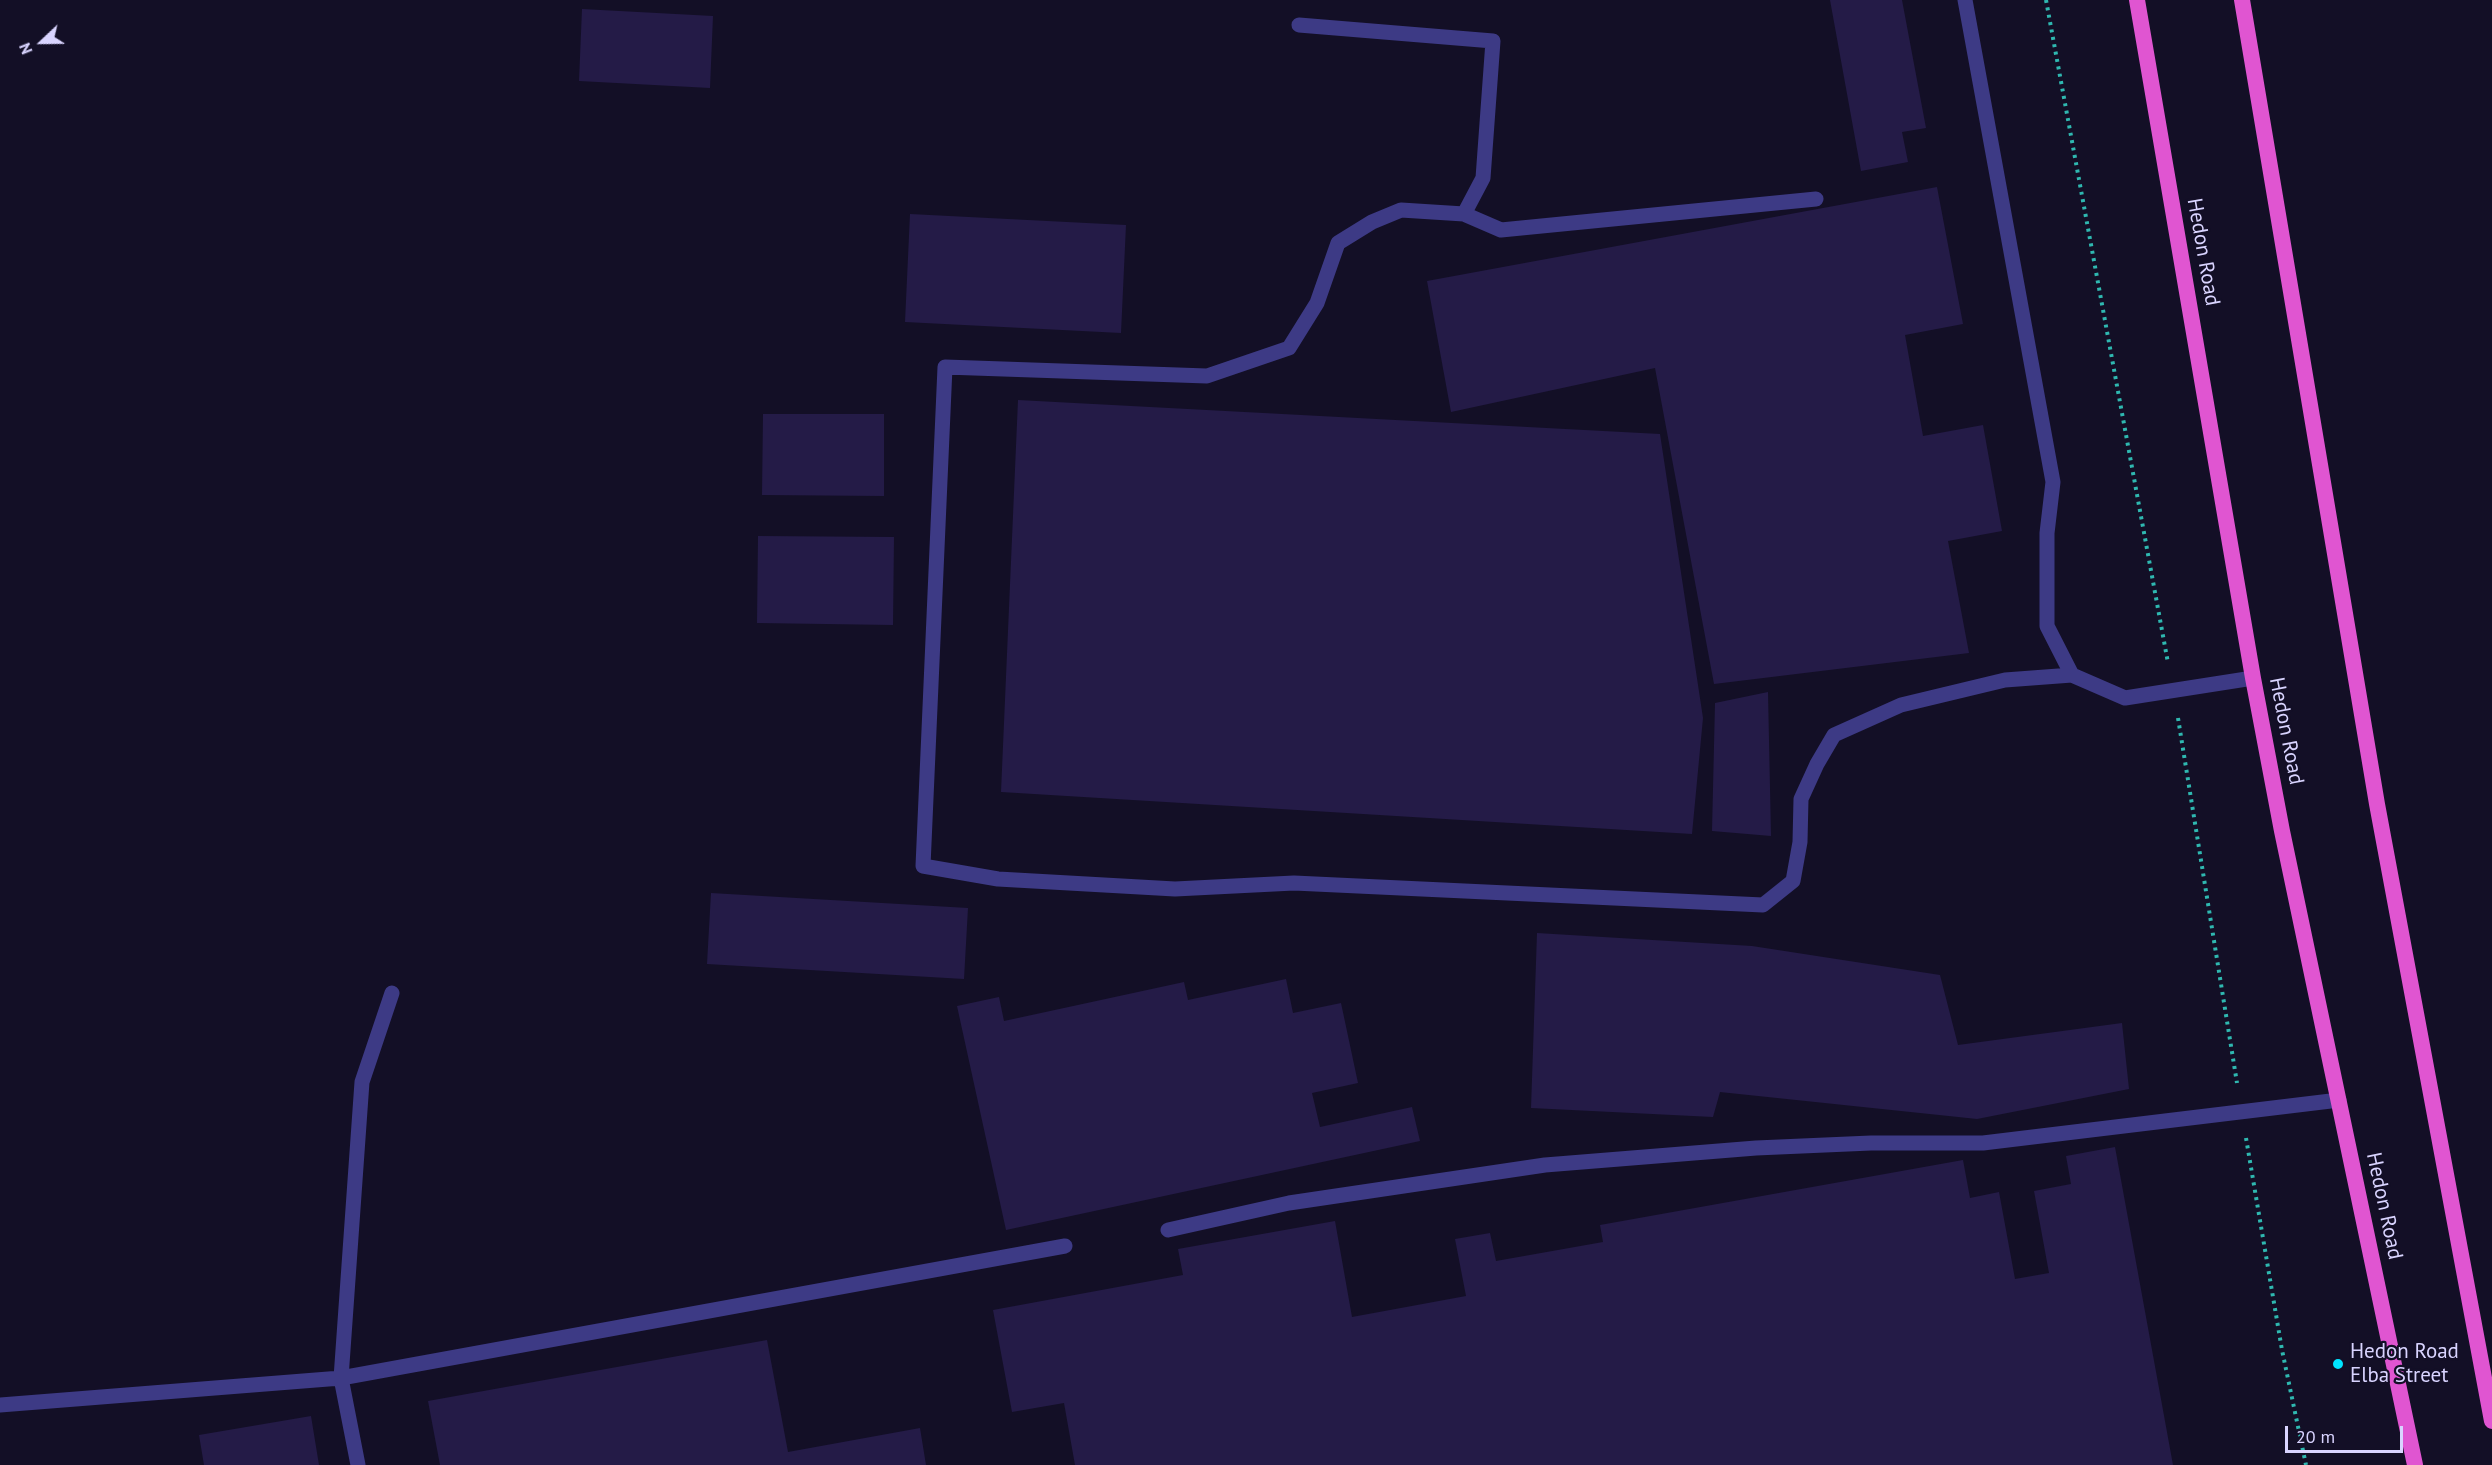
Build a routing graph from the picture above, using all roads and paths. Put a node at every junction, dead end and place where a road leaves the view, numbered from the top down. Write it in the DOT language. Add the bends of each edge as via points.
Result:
graph roads {
  1 [pos="1965,0"];
  2 [pos="2046,0"];
  3 [pos="2137,0"];
  4 [pos="2242,0"];
  5 [pos="1299,25"];
  6 [pos="1816,200"];
  7 [pos="1464,214"];
  8 [pos="2072,675"];
  9 [pos="2253,678"];
  10 [pos="2174,691"];
  11 [pos="392,993"];
  12 [pos="2339,1100"];
  13 [pos="2242,1112"];
  14 [pos="1168,1230"];
  15 [pos="1065,1246"];
  16 [pos="341,1378"];
  17 [pos="0,1405"];
  18 [pos="2492,1421"];
  19 [pos="358,1465"];
  20 [pos="2306,1465"];
  21 [pos="2415,1465"];
  1 -- 8 [label="lane" via="2053,482 2047,626"];
  2 -- 10 [label="path"];
  3 -- 9 [label="highway, Hedon Road"];
  4 -- 18 [label="highway" via="2377,804"];
  5 -- 7 [label="lane" via="1493,41 1483,178"];
  6 -- 7 [label="lane" via="1501,230"];
  7 -- 8 [label="lane" via="1401,210 1371,222 1338,243 1317,303 1289,348 1207,376 945,367 923,866 998,879 1176,889 1294,883 1763,904 1793,881 1802,799 1834,735 1901,705 2005,680"];
  8 -- 10 [label="lane" via="2125,698"];
  9 -- 10 [label="lane"];
  9 -- 12 [label="highway, Hedon Road"];
  10 -- 13 [label="path"];
  11 -- 16 [label="lane" via="362,1082"];
  12 -- 13 [label="lane"];
  12 -- 21 [label="highway, Hedon Road"];
  13 -- 14 [label="lane" via="1983,1143 1756,1148 1545,1165 1289,1203"];
  13 -- 20 [label="path" via="2282,1350"];
  15 -- 16 [label="lane"];
  16 -- 17 [label="lane"];
  16 -- 19 [label="lane"];
}
